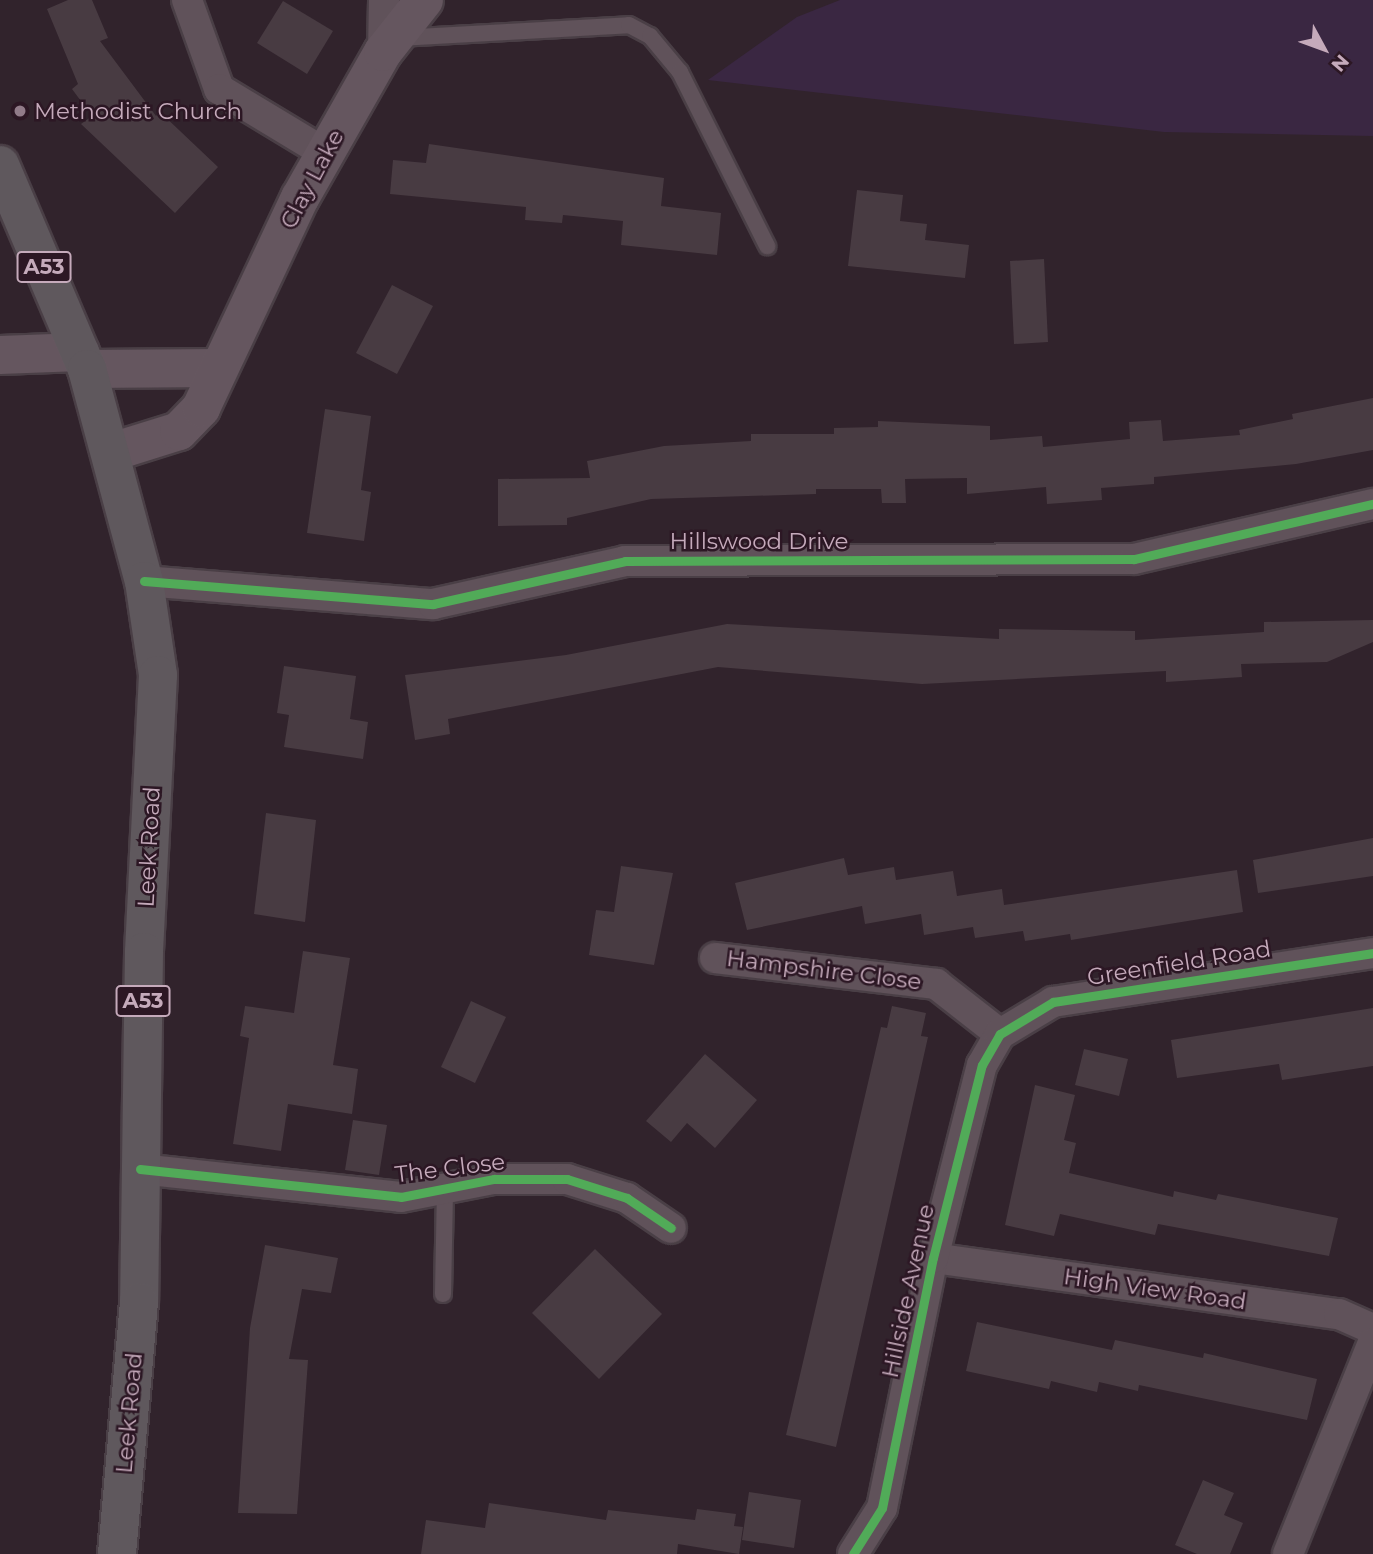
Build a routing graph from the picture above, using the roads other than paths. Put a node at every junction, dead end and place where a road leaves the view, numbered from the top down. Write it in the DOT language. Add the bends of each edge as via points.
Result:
graph roads {
  1 [pos="187,0"];
  2 [pos="384,0"];
  3 [pos="424,0"];
  4 [pos="388,45"];
  5 [pos="325,153"];
  6 [pos="0,165"];
  7 [pos="767,246"];
  8 [pos="0,355"];
  9 [pos="83,361"];
  10 [pos="218,368"];
  11 [pos="112,453"];
  12 [pos="1373,504"];
  13 [pos="144,581"];
  14 [pos="1373,953"];
  15 [pos="715,958"];
  16 [pos="1000,1034"];
  17 [pos="140,1168"];
  18 [pos="445,1185"];
  19 [pos="671,1228"];
  20 [pos="933,1258"];
  21 [pos="443,1294"];
  22 [pos="1373,1329"];
  23 [pos="1373,1343"];
  24 [pos="117,1554"];
  25 [pos="853,1554"];
  26 [pos="1288,1554"];
  1 -- 5 [label="street" via="219,89"];
  2 -- 4 [label="street"];
  3 -- 4 [label="main road, Clay Lake"];
  4 -- 5 [label="main road, Clay Lake"];
  4 -- 7 [label="lane" via="629,25 650,36 680,72"];
  5 -- 10 [label="main road, Clay Lake"];
  6 -- 9 [label="highway, Leek Road / A53"];
  8 -- 9 [label="main road"];
  9 -- 10 [label="main road"];
  9 -- 11 [label="highway, Leek Road / A53"];
  10 -- 11 [label="main road, Clay Lake" via="201,408 179,431"];
  11 -- 13 [label="highway, Leek Road / A53"];
  12 -- 13 [label="street, Hillswood Drive" via="1134,559 625,561 433,604"];
  13 -- 17 [label="highway, Leek Road / A53" via="158,676"];
  14 -- 16 [label="street, Greenfield Road" via="1053,1002"];
  15 -- 16 [label="street, Hampshire Close" via="936,984"];
  16 -- 20 [label="street, Hillside Avenue" via="982,1065"];
  17 -- 18 [label="street, The Close" via="401,1197"];
  17 -- 24 [label="highway, Leek Road / A53" via="139,1302"];
  18 -- 19 [label="street, The Close" via="567,1179 627,1198"];
  18 -- 21 [label="lane"];
  20 -- 22 [label="street, High View Road" via="1339,1314"];
  20 -- 25 [label="street, Hillside Avenue" via="882,1508"];
  23 -- 26 [label="street"];
}
